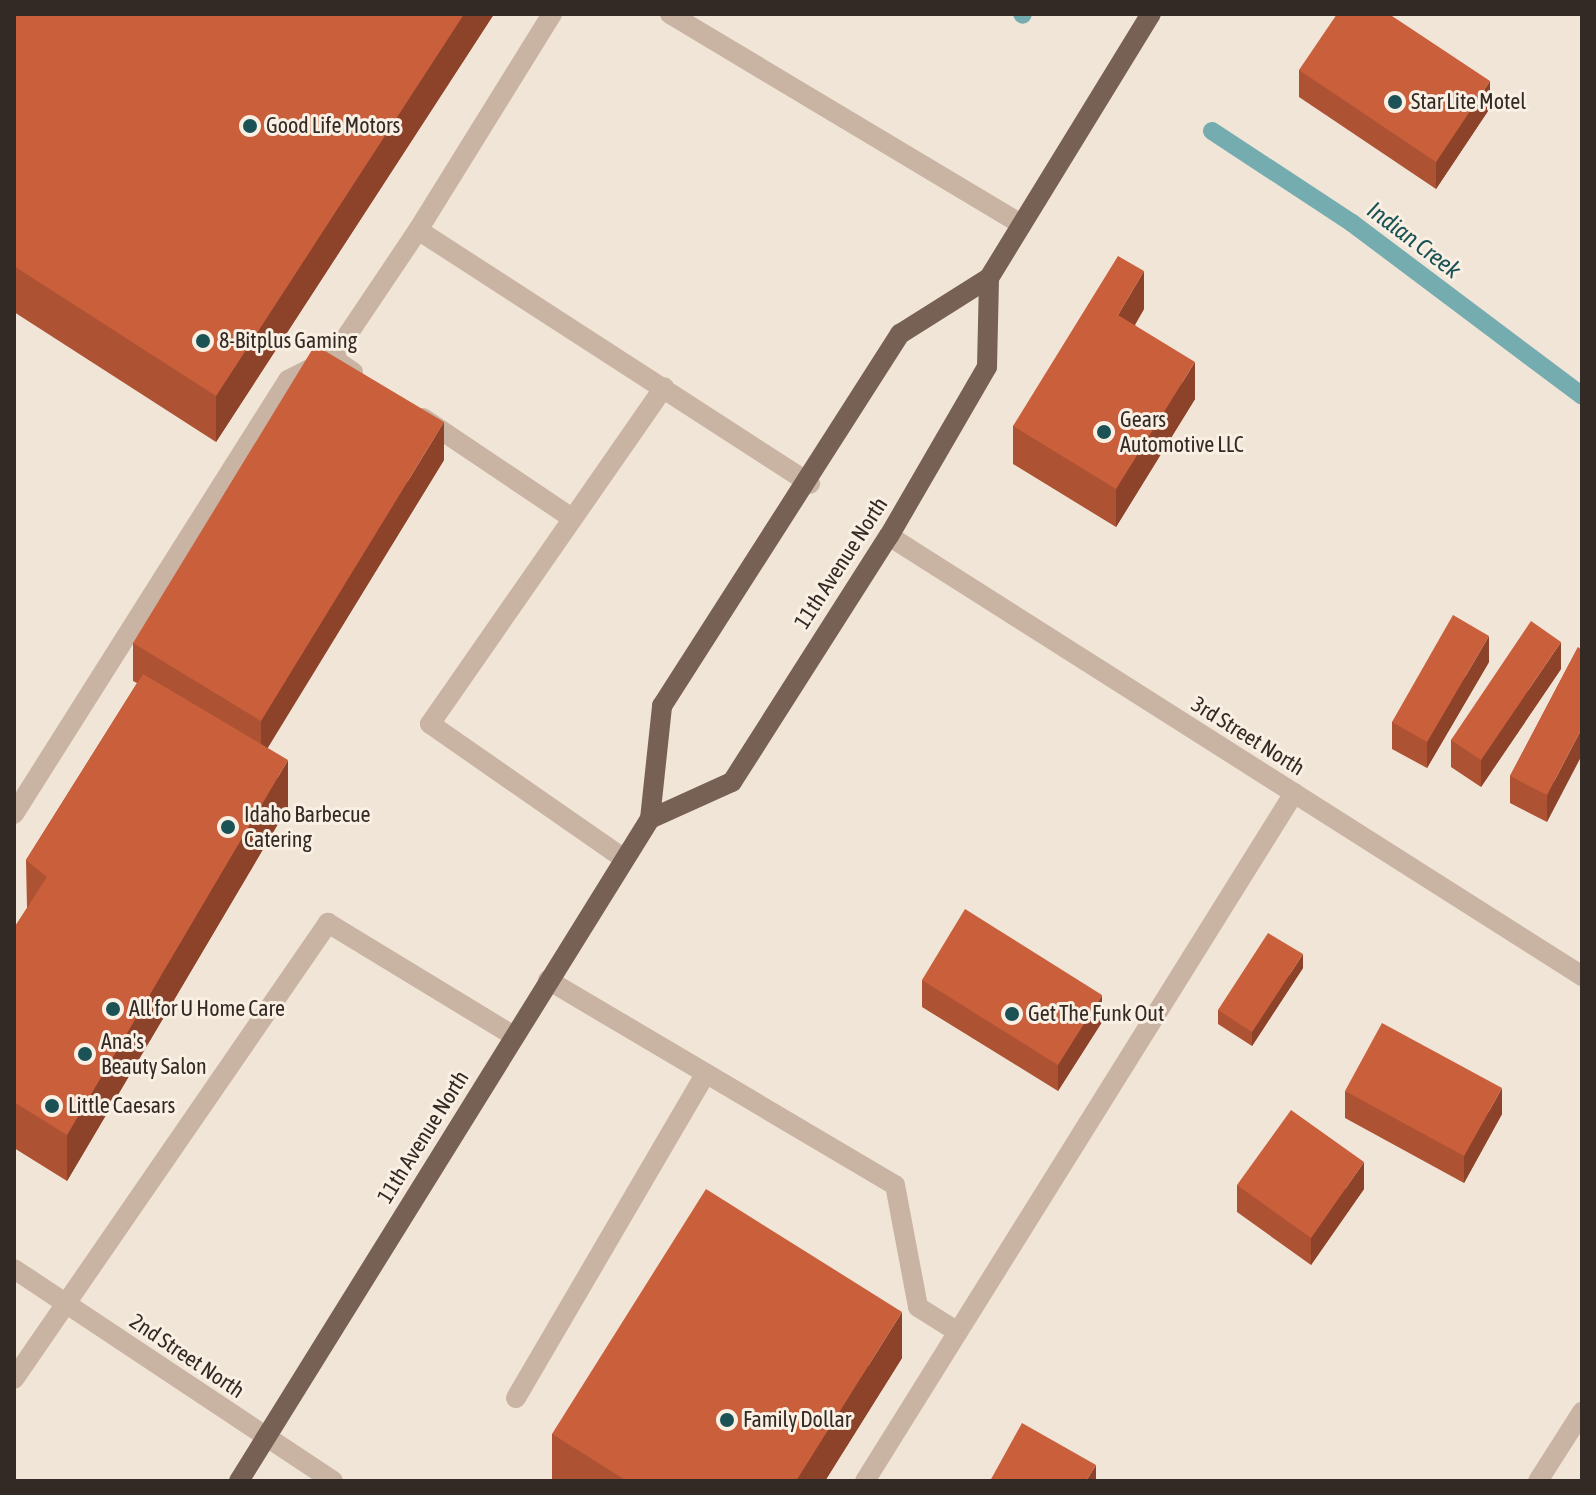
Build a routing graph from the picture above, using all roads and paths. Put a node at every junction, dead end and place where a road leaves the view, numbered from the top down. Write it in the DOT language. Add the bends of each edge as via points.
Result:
graph roads {
  1 [pos="552,14"];
  2 [pos="670,14"];
  3 [pos="1151,14"];
  4 [pos="1022,225"];
  5 [pos="418,230"];
  6 [pos="989,278"];
  7 [pos="332,358"];
  8 [pos="370,383"];
  9 [pos="664,387"];
  10 [pos="408,408"];
  11 [pos="810,484"];
  12 [pos="572,518"];
  13 [pos="889,536"];
  14 [pos="1294,793"];
  15 [pos="14,814"];
  16 [pos="650,819"];
  17 [pos="623,858"];
  18 [pos="1582,976"];
  19 [pos="548,980"];
  20 [pos="514,1036"];
  21 [pos="706,1073"];
  22 [pos="14,1269"];
  23 [pos="67,1304"];
  24 [pos="958,1332"];
  25 [pos="14,1379"];
  26 [pos="516,1398"];
  27 [pos="1582,1412"];
  28 [pos="266,1438"];
  29 [pos="239,1481"];
  30 [pos="333,1481"];
  31 [pos="865,1481"];
  32 [pos="1538,1481"];
  1 -- 5 [label="street"];
  2 -- 4 [label="street"];
  3 -- 4 [label="main road, 11th Avenue North"];
  4 -- 6 [label="main road, 11th Avenue North"];
  5 -- 7 [label="street"];
  5 -- 9 [label="street"];
  6 -- 11 [label="main road, 11th Avenue North" via="900,334"];
  6 -- 13 [label="main road, 11th Avenue North" via="987,367"];
  7 -- 8 [label="street"];
  7 -- 15 [label="street" via="288,380"];
  9 -- 11 [label="street"];
  9 -- 12 [label="street"];
  10 -- 12 [label="street"];
  11 -- 16 [label="main road, 11th Avenue North" via="662,706"];
  12 -- 17 [label="street" via="430,724"];
  13 -- 14 [label="street, 3rd Street North"];
  13 -- 16 [label="main road, 11th Avenue North" via="732,782"];
  14 -- 18 [label="street, 3rd Street North"];
  14 -- 24 [label="street"];
  16 -- 17 [label="main road, 11th Avenue North"];
  17 -- 19 [label="main road, 11th Avenue North"];
  19 -- 20 [label="main road, 11th Avenue North"];
  19 -- 21 [label="street"];
  20 -- 23 [label="street" via="328,923"];
  20 -- 28 [label="main road, 11th Avenue North"];
  21 -- 24 [label="street" via="895,1185 918,1307"];
  21 -- 26 [label="street"];
  22 -- 23 [label="street, 2nd Street North"];
  23 -- 25 [label="street"];
  23 -- 28 [label="street, 2nd Street North"];
  24 -- 31 [label="street"];
  27 -- 32 [label="street"];
  28 -- 29 [label="main road, 11th Avenue North"];
  28 -- 30 [label="street, 2nd Street North"];
}
